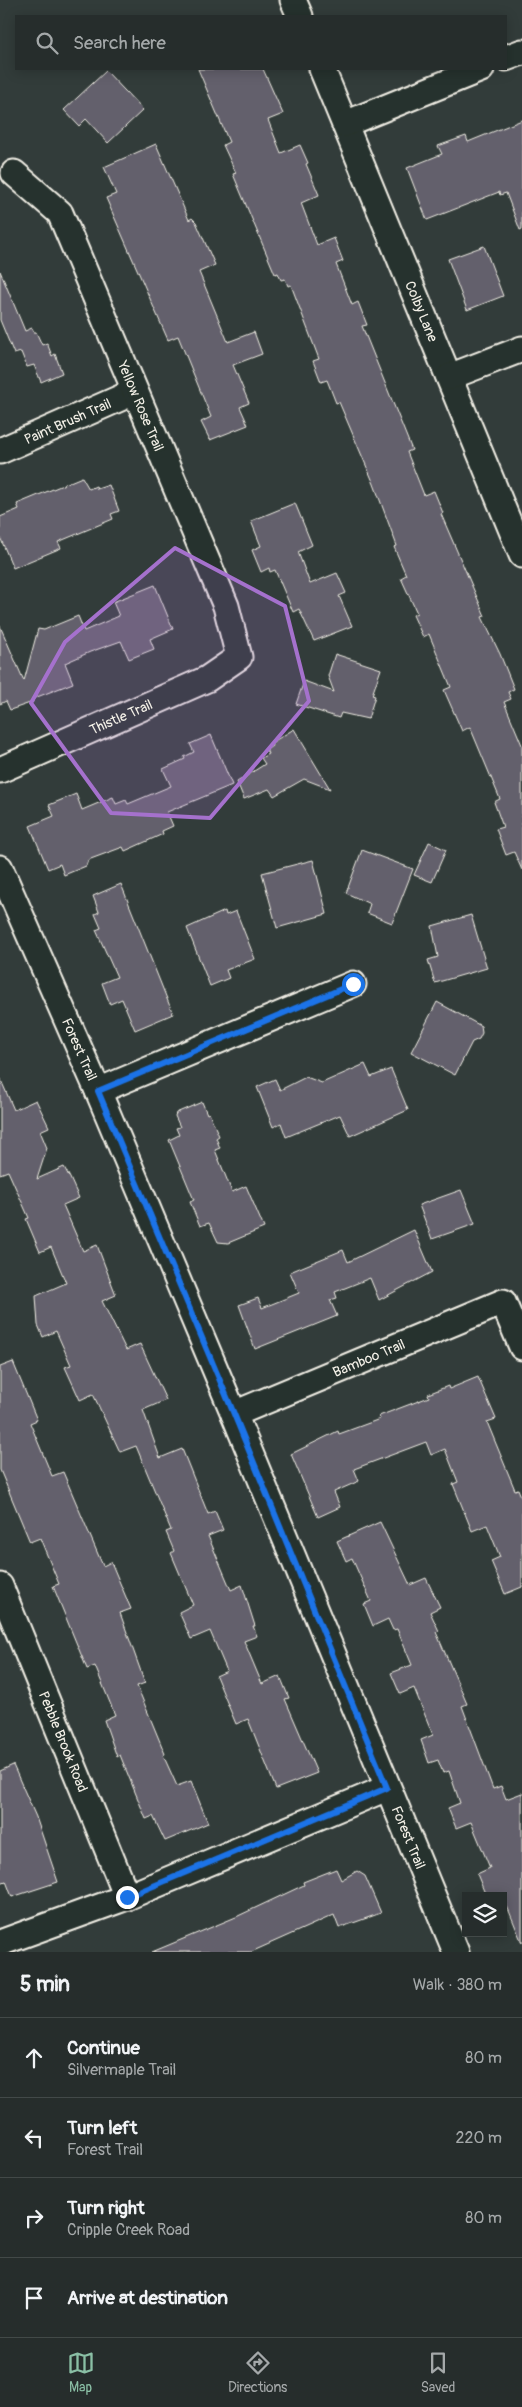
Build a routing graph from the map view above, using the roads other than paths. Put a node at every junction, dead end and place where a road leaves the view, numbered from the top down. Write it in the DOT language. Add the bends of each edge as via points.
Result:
graph roads {
  1 [pos="293,0"];
  2 [pos="300,15"];
  3 [pos="522,52"];
  4 [pos="507,58"];
  5 [pos="322,70"];
  6 [pos="479,70"];
  7 [pos="345,124"];
  8 [pos="14,173"];
  9 [pos="522,349"];
  10 [pos="448,377"];
  11 [pos="134,392"];
  12 [pos="0,451"];
  13 [pos="522,555"];
  14 [pos="239,657"];
  15 [pos="0,770"];
  16 [pos="0,868"];
  17 [pos="353,984"];
  18 [pos="98,1091"];
  19 [pos="522,1347"];
  20 [pos="234,1414"];
  21 [pos="0,1586"];
  22 [pos="9,1631"];
  23 [pos="387,1788"];
  24 [pos="127,1897"];
  25 [pos="0,1943"];
  26 [pos="456,1952"];
  1 -- 2 [label="street"];
  3 -- 4 [label="street"];
  5 -- 7 [label="street, Colby Lane"];
  6 -- 7 [label="street"];
  7 -- 10 [label="street, Colby Lane"];
  8 -- 11 [label="street, Yellow Rose Trail" via="60,213"];
  9 -- 10 [label="street"];
  10 -- 13 [label="street, Colby Lane"];
  11 -- 12 [label="street, Paint Brush Trail"];
  11 -- 14 [label="street, Yellow Rose Trail" via="226,606"];
  14 -- 15 [label="street, Thistle Trail" via="206,679"];
  16 -- 18 [label="street, Forest Trail"];
  17 -- 18 [label="street"];
  18 -- 20 [label="street, Forest Trail"];
  19 -- 20 [label="street, Bamboo Trail" via="504,1302"];
  20 -- 23 [label="street, Forest Trail"];
  21 -- 22 [label="street, Pebble Brook Road"];
  22 -- 24 [label="street, Pebble Brook Road"];
  23 -- 24 [label="street"];
  23 -- 26 [label="street, Forest Trail"];
  24 -- 25 [label="street"];
}
